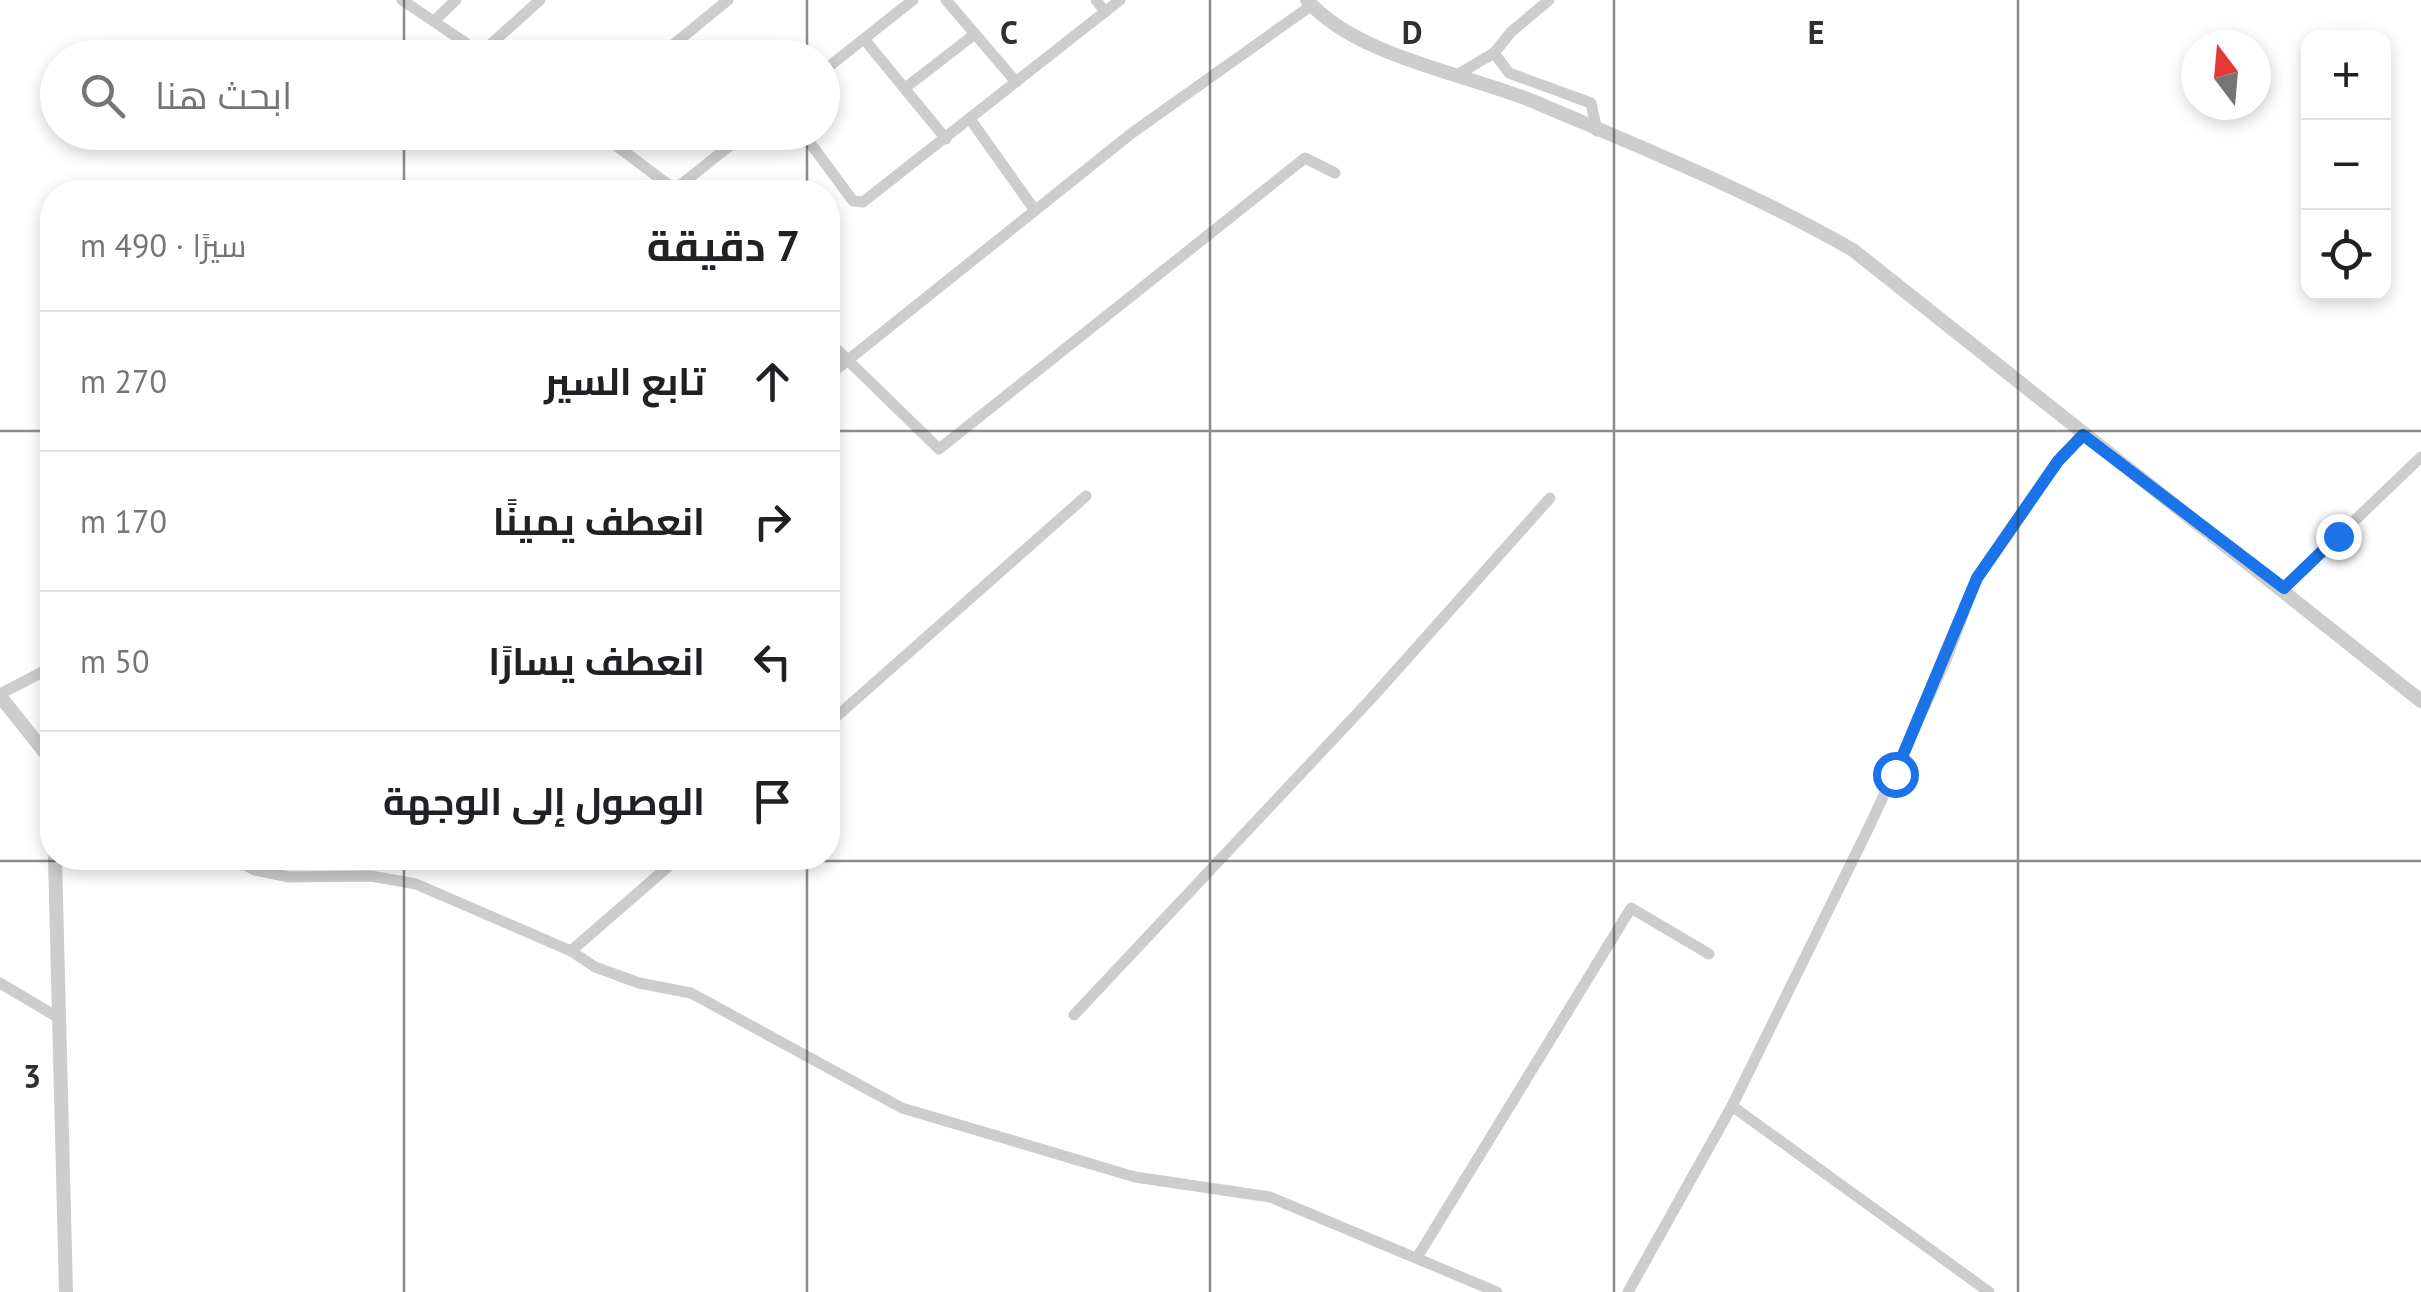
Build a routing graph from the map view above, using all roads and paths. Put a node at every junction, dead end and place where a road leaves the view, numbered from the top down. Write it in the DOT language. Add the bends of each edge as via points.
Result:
graph roads {
  1 [pos="402,0"];
  2 [pos="456,0"];
  3 [pos="540,0"];
  4 [pos="728,0"];
  5 [pos="914,0"];
  6 [pos="946,0"];
  7 [pos="1096,0"];
  8 [pos="1120,0"];
  9 [pos="1549,0"];
  10 [pos="1310,2"];
  11 [pos="1105,12"];
  12 [pos="434,20"];
  13 [pos="975,34"];
  14 [pos="463,40"];
  15 [pos="500,40"];
  16 [pos="680,40"];
  17 [pos="864,40"];
  18 [pos="1494,53"];
  19 [pos="840,58"];
  20 [pos="1460,73"];
  21 [pos="1016,82"];
  22 [pos="904,88"];
  23 [pos="970,119"];
  24 [pos="1597,131"];
  25 [pos="946,139"];
  26 [pos="622,150"];
  27 [pos="725,150"];
  28 [pos="816,150"];
  29 [pos="1335,173"];
  30 [pos="661,180"];
  31 [pos="689,180"];
  32 [pos="840,180"];
  33 [pos="840,180"];
  34 [pos="1034,208"];
  35 [pos="840,354"];
  36 [pos="847,361"];
  37 [pos="840,367"];
  38 [pos="2083,435"];
  39 [pos="2421,457"];
  40 [pos="1086,496"];
  41 [pos="1550,498"];
  42 [pos="2284,588"];
  43 [pos="40,673"];
  44 [pos="0,695"];
  45 [pos="2421,700"];
  46 [pos="840,713"];
  47 [pos="40,746"];
  48 [pos="55,870"];
  49 [pos="255,870"];
  50 [pos="664,870"];
  51 [pos="571,951"];
  52 [pos="1708,954"];
  53 [pos="0,983"];
  54 [pos="1074,1015"];
  55 [pos="59,1018"];
  56 [pos="1732,1106"];
  57 [pos="1418,1256"];
  58 [pos="66,1292"];
  59 [pos="1497,1292"];
  60 [pos="1628,1292"];
  61 [pos="1990,1292"];
  1 -- 12 [label="street"];
  2 -- 12 [label="street"];
  3 -- 15 [label="street"];
  4 -- 16 [label="street"];
  5 -- 17 [label="street"];
  6 -- 13 [label="street"];
  7 -- 11 [label="street"];
  8 -- 11 [label="street"];
  9 -- 18 [label="street"];
  10 -- 20 [label="street" via="1410,60"];
  10 -- 34 [label="street"];
  11 -- 21 [label="street"];
  12 -- 14 [label="street"];
  13 -- 21 [label="street"];
  13 -- 22 [label="street"];
  17 -- 19 [label="street"];
  17 -- 22 [label="street"];
  18 -- 20 [label="street"];
  18 -- 24 [label="street" via="1509,72 1591,104"];
  20 -- 24 [label="street"];
  21 -- 23 [label="street"];
  22 -- 25 [label="street"];
  23 -- 25 [label="street"];
  23 -- 34 [label="street"];
  24 -- 38 [label="street" via="1747,195 1853,250"];
  25 -- 33 [label="street" via="858,203"];
  26 -- 30 [label="street"];
  27 -- 31 [label="street"];
  28 -- 32 [label="street"];
  29 -- 36 [label="street" via="1305,158 939,448"];
  34 -- 36 [label="street"];
  35 -- 36 [label="street"];
  36 -- 37 [label="street"];
  38 -- 42 [label="street"];
  38 -- 56 [label="street" via="1977,578 1895,774"];
  39 -- 42 [label="street"];
  40 -- 46 [label="street"];
  41 -- 54 [label="street"];
  42 -- 45 [label="street"];
  43 -- 44 [label="street"];
  44 -- 47 [label="street"];
  48 -- 55 [label="street"];
  49 -- 51 [label="street" via="399,879"];
  50 -- 51 [label="street"];
  51 -- 57 [label="street" via="627,979 691,993 922,1115 1135,1177 1270,1197"];
  52 -- 57 [label="street" via="1631,908"];
  53 -- 55 [label="street"];
  55 -- 58 [label="street"];
  56 -- 60 [label="street"];
  56 -- 61 [label="street"];
  57 -- 59 [label="street"];
}
